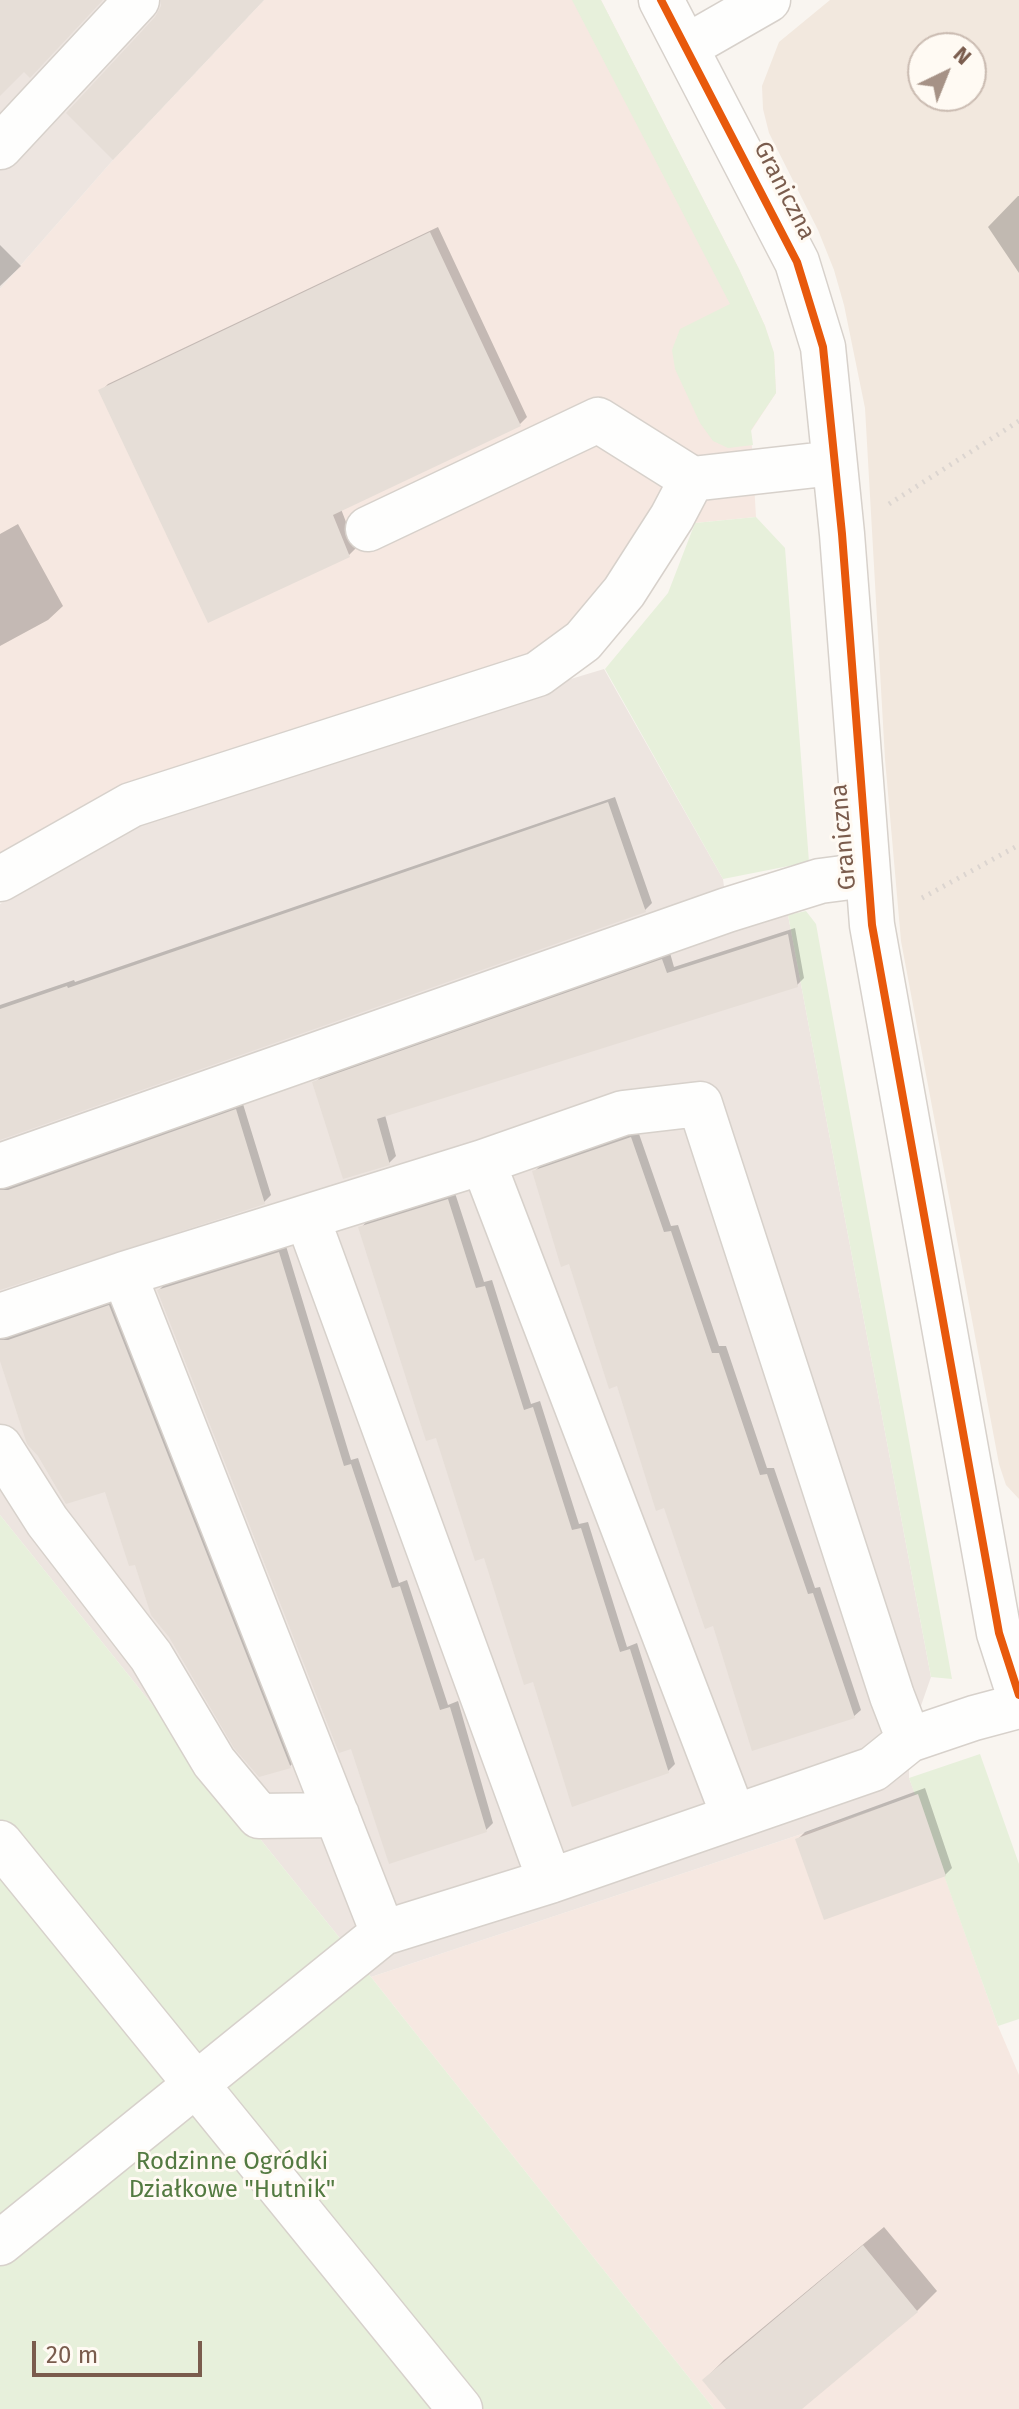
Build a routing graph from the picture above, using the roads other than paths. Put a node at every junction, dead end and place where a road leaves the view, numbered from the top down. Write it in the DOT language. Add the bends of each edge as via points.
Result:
graph roads {
  1 [pos="137,0"];
  2 [pos="661,0"];
  3 [pos="768,0"];
  4 [pos="686,47"];
  5 [pos="0,147"];
  6 [pos="834,463"];
  7 [pos="692,479"];
  8 [pos="368,529"];
  9 [pos="866,875"];
  10 [pos="0,879"];
  11 [pos="483,1162"];
  12 [pos="0,1166"];
  13 [pos="307,1217"];
  14 [pos="124,1274"];
  15 [pos="0,1316"];
  16 [pos="0,1447"];
  17 [pos="1002,1545"];
  18 [pos="1019,1695"];
  19 [pos="1019,1706"];
  20 [pos="909,1740"];
  21 [pos="337,1815"];
  22 [pos="734,1817"];
  23 [pos="0,1843"];
  24 [pos="550,1881"];
  25 [pos="383,1933"];
  26 [pos="197,2084"];
  27 [pos="0,2243"];
  28 [pos="460,2409"];
  1 -- 5 [label="street"];
  2 -- 4 [label="street, Graniczna"];
  3 -- 4 [label="street"];
  4 -- 6 [label="street, Graniczna" via="797,262 823,347"];
  6 -- 7 [label="street"];
  6 -- 9 [label="street, Graniczna"];
  7 -- 8 [label="street" via="598,420"];
  7 -- 10 [label="street" via="624,592 583,641 538,674 131,805"];
  9 -- 12 [label="street" via="820,881 727,910"];
  9 -- 17 [label="street, Graniczna" via="872,925"];
  11 -- 13 [label="street"];
  11 -- 20 [label="street" via="623,1113 700,1104"];
  11 -- 22 [label="street"];
  13 -- 14 [label="street"];
  13 -- 24 [label="street"];
  14 -- 15 [label="street"];
  14 -- 21 [label="street"];
  16 -- 21 [label="street" via="47,1521 151,1656 214,1762 259,1816"];
  17 -- 18 [label="street, Graniczna" via="999,1633"];
  19 -- 20 [label="street"];
  20 -- 22 [label="street" via="873,1769"];
  21 -- 25 [label="street"];
  22 -- 24 [label="street"];
  23 -- 26 [label="street"];
  24 -- 25 [label="street"];
  25 -- 26 [label="street"];
  26 -- 27 [label="street"];
  26 -- 28 [label="street"];
}
